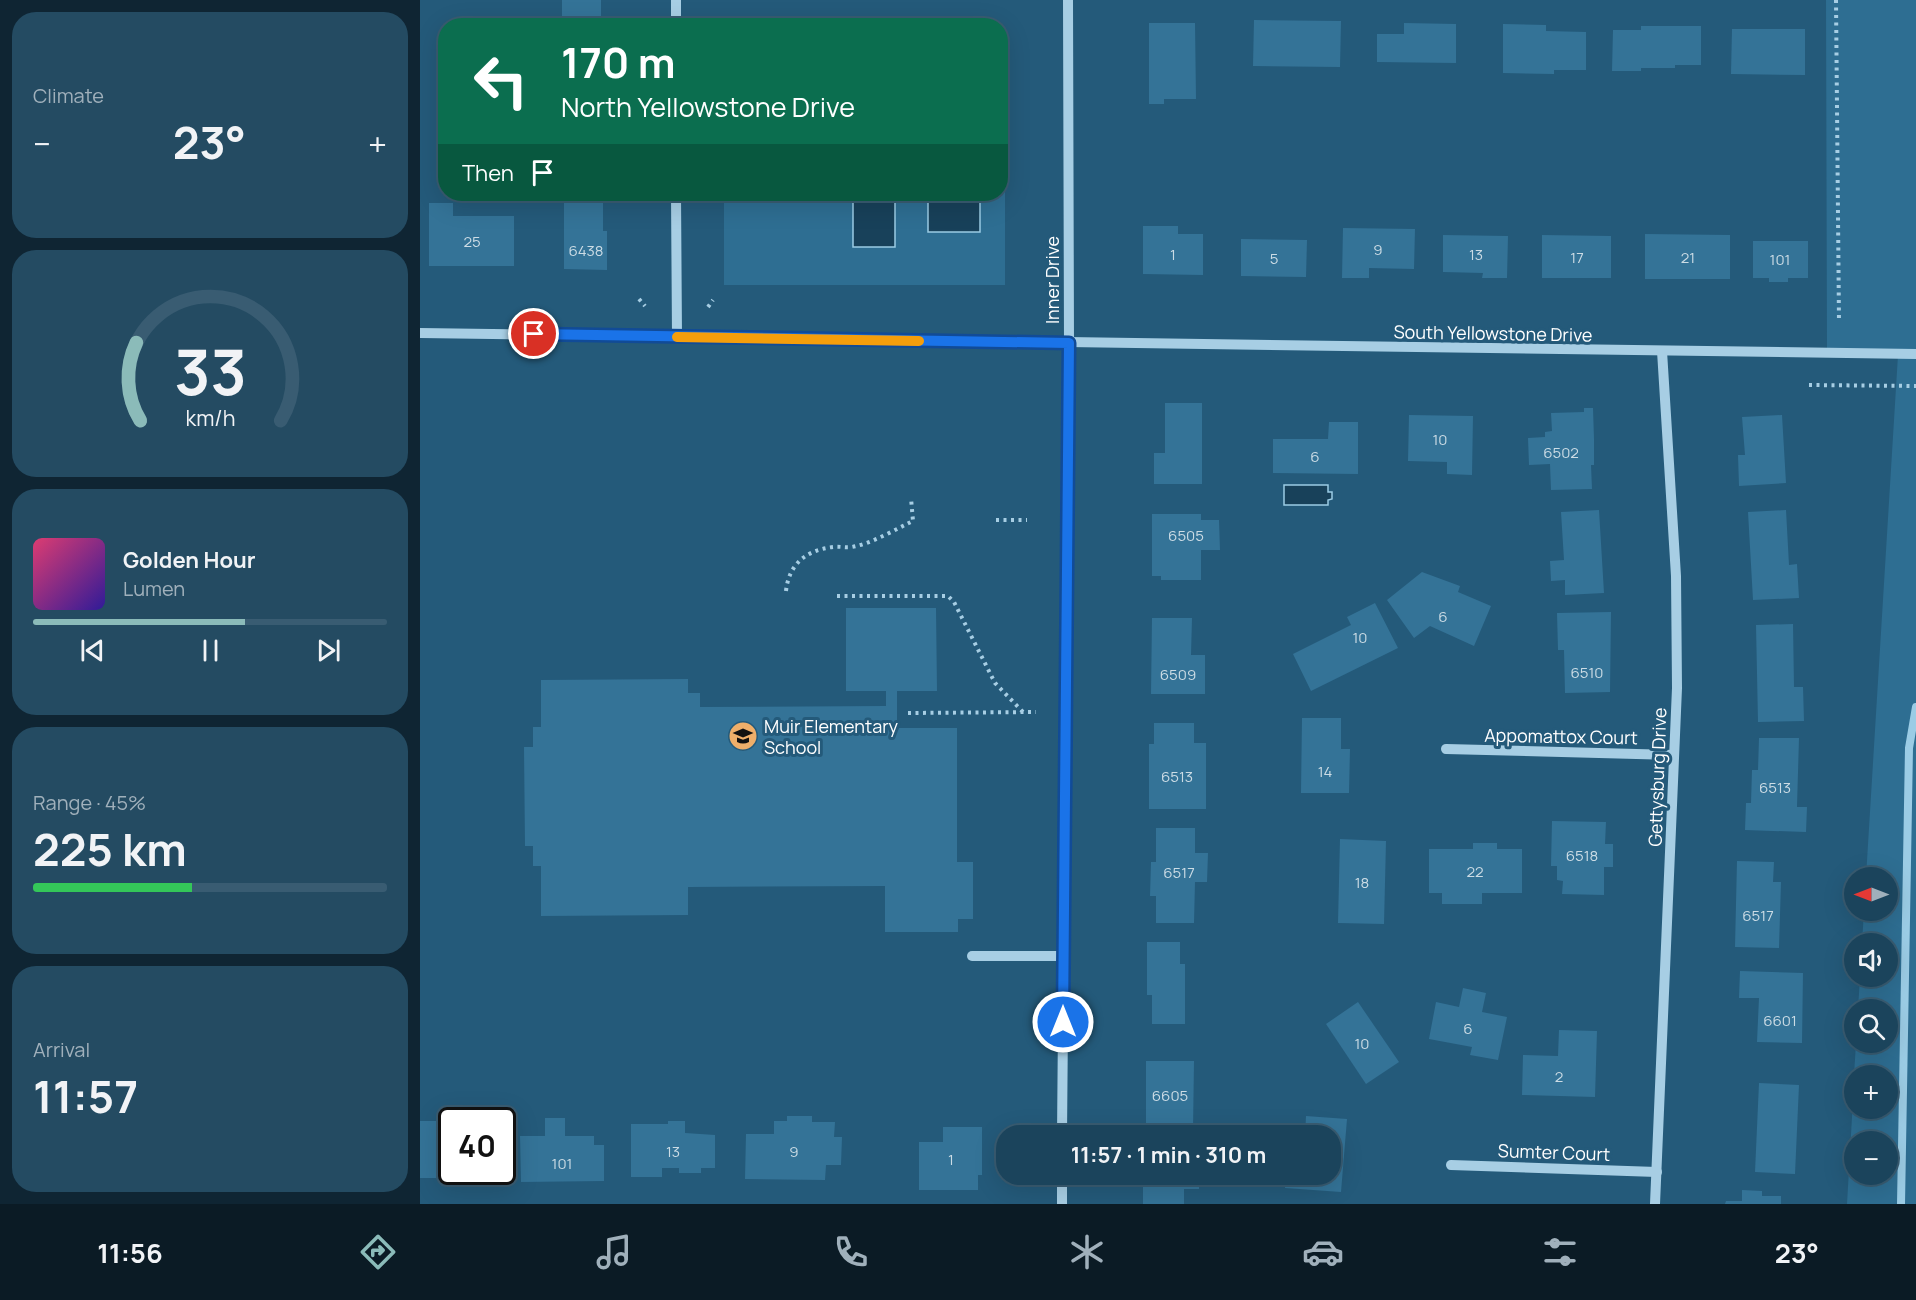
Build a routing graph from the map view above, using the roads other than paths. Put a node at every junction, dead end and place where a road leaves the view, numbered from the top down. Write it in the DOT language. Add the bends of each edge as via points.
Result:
graph roads {
  1 [pos="676,0"];
  2 [pos="1068,0"];
  3 [pos="676,18"];
  4 [pos="676,201"];
  5 [pos="420,333"];
  6 [pos="677,337"];
  7 [pos="1069,343"];
  8 [pos="1662,351"];
  9 [pos="1916,354"];
  10 [pos="1446,749"];
  11 [pos="1674,755"];
  12 [pos="972,956"];
  13 [pos="1063,956"];
  14 [pos="1062,1125"];
  15 [pos="1451,1165"];
  16 [pos="1657,1172"];
  17 [pos="1062,1185"];
  18 [pos="1062,1204"];
  19 [pos="1655,1204"];
  1 -- 3 [label="street"];
  2 -- 7 [label="street, Inner Drive"];
  4 -- 6 [label="street"];
  5 -- 6 [label="street, South Yellowstone Drive"];
  6 -- 7 [label="street, South Yellowstone Drive"];
  7 -- 8 [label="street, South Yellowstone Drive"];
  7 -- 13 [label="street, Inner Drive"];
  8 -- 9 [label="street, South Yellowstone Drive"];
  8 -- 11 [label="street, Gettysburg Drive" via="1676,576"];
  10 -- 11 [label="street, Appomattox Court"];
  11 -- 16 [label="street, Gettysburg Drive"];
  12 -- 13 [label="street"];
  13 -- 14 [label="street, Inner Drive"];
  15 -- 16 [label="street, Sumter Court"];
  16 -- 19 [label="street, Gettysburg Drive"];
  17 -- 18 [label="street"];
}
